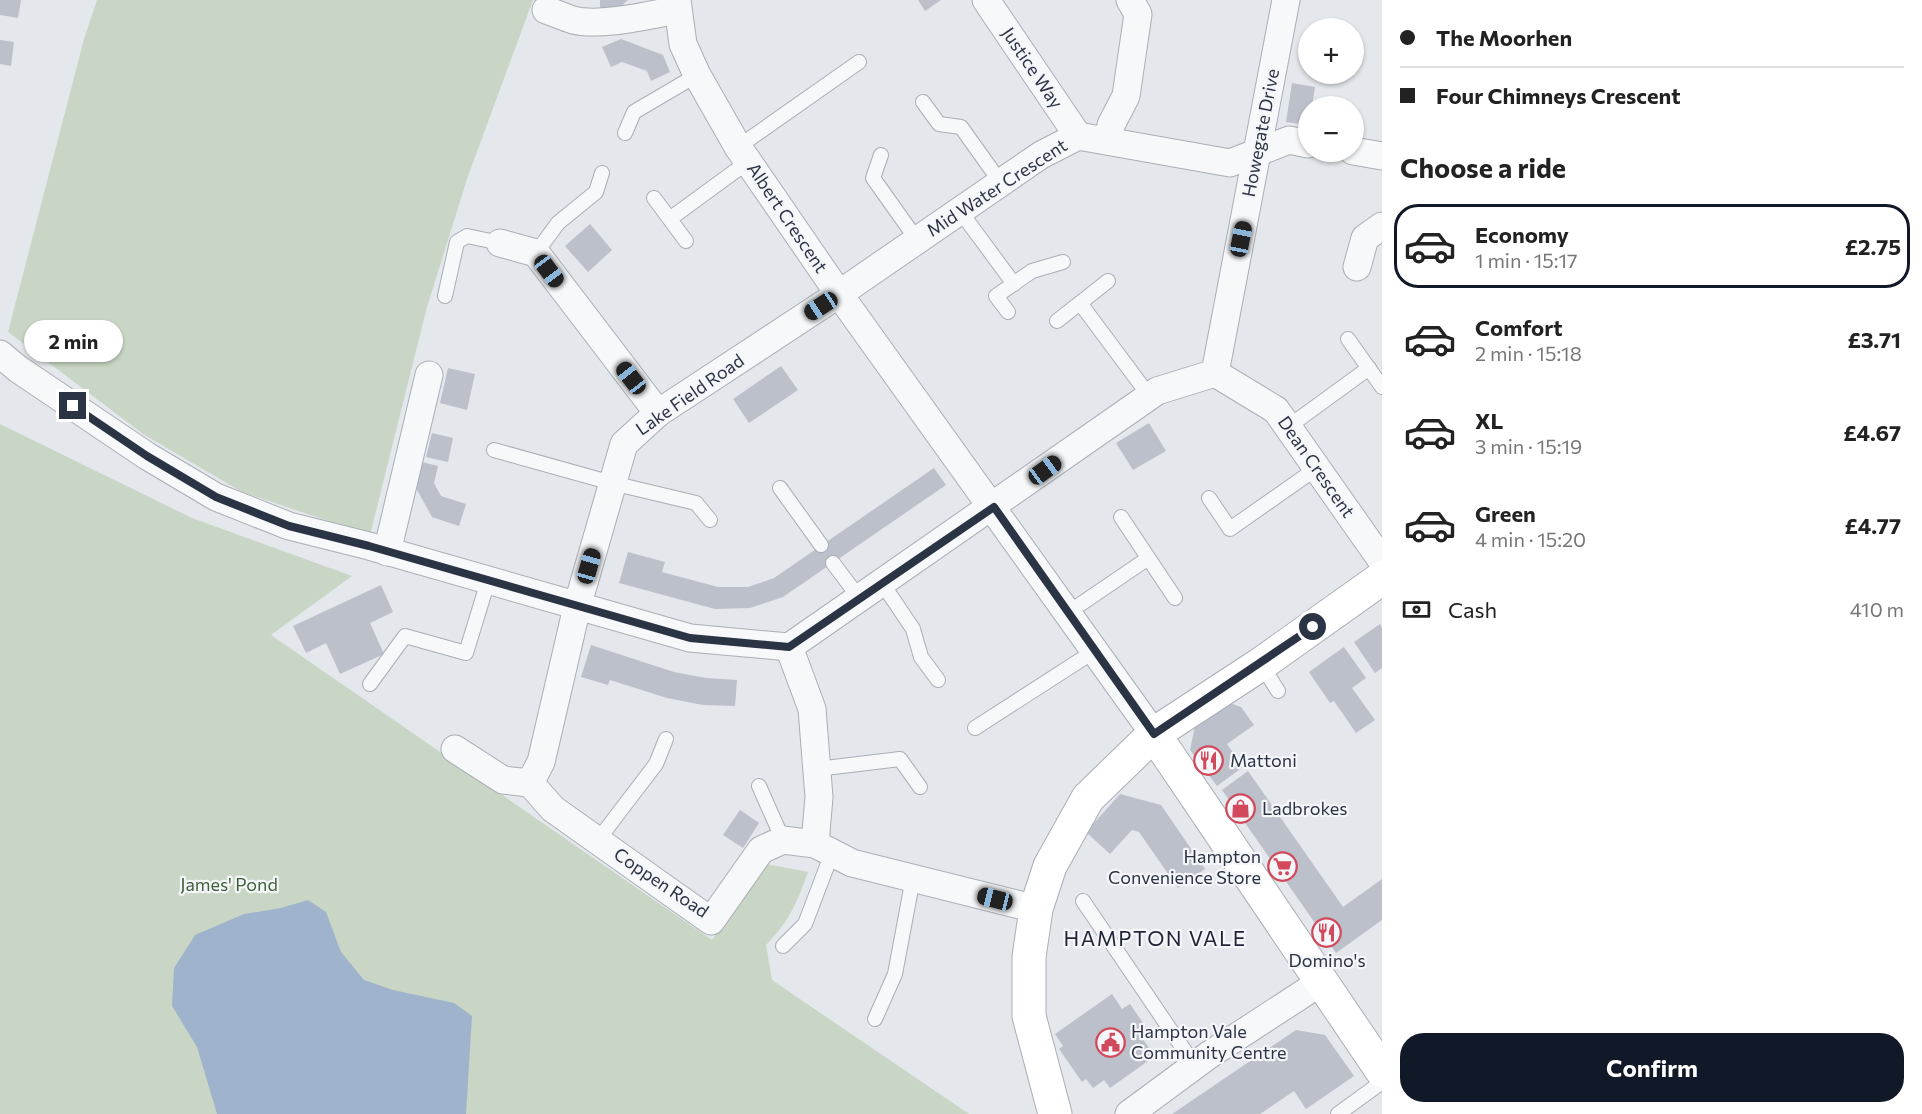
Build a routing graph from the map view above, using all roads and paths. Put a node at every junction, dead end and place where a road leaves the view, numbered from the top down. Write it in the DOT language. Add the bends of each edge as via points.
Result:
graph roads {
  1 [pos="986,0"];
  2 [pos="1130,0"];
  3 [pos="1286,0"];
  4 [pos="677,5"];
  5 [pos="546,10"];
  6 [pos="859,62"];
  7 [pos="697,75"];
  8 [pos="924,102"];
  9 [pos="625,134"];
  10 [pos="1078,136"];
  11 [pos="1108,141"];
  12 [pos="1298,142"];
  13 [pos="1258,150"];
  14 [pos="1364,153"];
  15 [pos="744,154"];
  16 [pos="881,155"];
  17 [pos="1382,156"];
  18 [pos="602,174"];
  19 [pos="1001,183"];
  20 [pos="654,198"];
  21 [pos="960,211"];
  22 [pos="671,218"];
  23 [pos="1382,226"];
  24 [pos="917,240"];
  25 [pos="686,241"];
  26 [pos="500,243"];
  27 [pos="536,253"];
  28 [pos="1063,262"];
  29 [pos="1357,267"];
  30 [pos="1108,281"];
  31 [pos="1014,284"];
  32 [pos="839,294"];
  33 [pos="445,296"];
  34 [pos="1080,303"];
  35 [pos="1008,312"];
  36 [pos="1057,321"];
  37 [pos="1348,339"];
  38 [pos="0,354"];
  39 [pos="1369,368"];
  40 [pos="1215,373"];
  41 [pos="429,375"];
  42 [pos="1382,387"];
  43 [pos="1150,397"];
  44 [pos="658,413"];
  45 [pos="1288,427"];
  46 [pos="494,450"];
  47 [pos="1317,468"];
  48 [pos="612,483"];
  49 [pos="780,488"];
  50 [pos="1209,498"];
  51 [pos="994,507"];
  52 [pos="1121,517"];
  53 [pos="710,520"];
  54 [pos="821,546"];
  55 [pos="387,552"];
  56 [pos="1147,559"];
  57 [pos="1382,561"];
  58 [pos="833,563"];
  59 [pos="1382,578"];
  60 [pos="488,581"];
  61 [pos="882,584"];
  62 [pos="1175,598"];
  63 [pos="860,599"];
  64 [pos="577,607"];
  65 [pos="1069,612"];
  66 [pos="789,647"];
  67 [pos="1096,650"];
  68 [pos="1261,664"];
  69 [pos="938,680"];
  70 [pos="370,684"];
  71 [pos="1278,692"];
  72 [pos="975,728"];
  73 [pos="1154,734"];
  74 [pos="666,739"];
  75 [pos="455,749"];
  76 [pos="817,769"];
  77 [pos="530,783"];
  78 [pos="759,786"];
  79 [pos="920,787"];
  80 [pos="598,840"];
  81 [pos="783,840"];
  82 [pos="824,848"];
  83 [pos="914,878"];
  84 [pos="1083,901"];
  85 [pos="1036,909"];
  86 [pos="783,946"];
  87 [pos="1321,982"];
  88 [pos="875,1019"];
  89 [pos="1194,1066"];
  90 [pos="1382,1071"];
  91 [pos="1382,1082"];
  92 [pos="1055,1114"];
  93 [pos="1129,1114"];
  94 [pos="1338,1114"];
  1 -- 10 [label="street, Justice Way"];
  2 -- 11 [label="street" via="1138,14 1126,96 1111,125"];
  3 -- 13 [label="street, Howegate Drive"];
  4 -- 5 [label="street" via="630,18 588,21"];
  4 -- 7 [label="street, Albert Crescent" via="683,44"];
  6 -- 15 [label="lane"];
  7 -- 9 [label="lane" via="634,112"];
  7 -- 15 [label="street, Albert Crescent"];
  8 -- 19 [label="lane" via="939,124 961,127"];
  10 -- 11 [label="street, Mid Water Crescent"];
  10 -- 19 [label="street, Mid Water Crescent" via="1041,155"];
  11 -- 13 [label="street, Mid Water Crescent" via="1230,163"];
  12 -- 13 [label="street, Mid Water Crescent" via="1289,141"];
  13 -- 40 [label="street, Howegate Drive"];
  14 -- 17 [label="street"];
  15 -- 22 [label="lane"];
  15 -- 32 [label="street, Albert Crescent"];
  16 -- 24 [label="lane" via="873,178"];
  18 -- 27 [label="lane" via="596,192 558,224"];
  19 -- 21 [label="street, Mid Water Crescent"];
  20 -- 22 [label="lane"];
  21 -- 24 [label="street, Mid Water Crescent"];
  21 -- 31 [label="lane"];
  22 -- 25 [label="lane"];
  23 -- 29 [label="street" via="1365,238"];
  24 -- 32 [label="street, Mid Water Crescent"];
  26 -- 27 [label="street"];
  26 -- 33 [label="lane" via="467,236 457,242"];
  27 -- 44 [label="street"];
  28 -- 31 [label="lane" via="1032,271"];
  30 -- 34 [label="lane"];
  31 -- 35 [label="lane" via="996,296"];
  32 -- 44 [label="street, Lake Field Road"];
  32 -- 51 [label="street, Albert Crescent"];
  34 -- 36 [label="lane"];
  34 -- 43 [label="lane"];
  37 -- 39 [label="lane"];
  38 -- 55 [label="street" via="147,456 216,497 289,526"];
  39 -- 42 [label="lane"];
  39 -- 45 [label="lane"];
  40 -- 43 [label="street" via="1157,391"];
  40 -- 45 [label="street, Dean Crescent" via="1276,410"];
  41 -- 55 [label="street"];
  43 -- 51 [label="street"];
  44 -- 48 [label="street, Lake Field Road" via="624,444"];
  45 -- 47 [label="street, Dean Crescent"];
  46 -- 48 [label="lane"];
  47 -- 50 [label="lane" via="1230,529"];
  47 -- 57 [label="street, Dean Crescent"];
  48 -- 53 [label="lane" via="696,502"];
  48 -- 64 [label="street, Lake Field Road"];
  49 -- 54 [label="lane"];
  51 -- 61 [label="street"];
  51 -- 65 [label="street, Albert Crescent"];
  52 -- 56 [label="lane"];
  55 -- 60 [label="street"];
  56 -- 62 [label="lane"];
  56 -- 65 [label="lane"];
  58 -- 63 [label="lane"];
  59 -- 68 [label="street"];
  60 -- 64 [label="street"];
  60 -- 70 [label="lane" via="466,653 405,636"];
  61 -- 63 [label="street"];
  61 -- 69 [label="lane" via="913,629 921,657"];
  63 -- 66 [label="street"];
  64 -- 66 [label="street" via="690,638"];
  64 -- 77 [label="street" via="541,762"];
  65 -- 67 [label="street, Albert Crescent"];
  66 -- 76 [label="street" via="812,709"];
  67 -- 72 [label="lane"];
  67 -- 73 [label="street, Albert Crescent"];
  68 -- 71 [label="lane"];
  68 -- 73 [label="street"];
  73 -- 85 [label="street" via="1088,798 1050,866"];
  73 -- 87 [label="street"];
  74 -- 80 [label="lane" via="656,764"];
  75 -- 77 [label="street" via="503,780"];
  76 -- 79 [label="lane" via="900,759"];
  76 -- 82 [label="street"];
  77 -- 80 [label="street, Coppen Road" via="553,809"];
  78 -- 81 [label="lane"];
  80 -- 81 [label="street, Coppen Road" via="711,921 761,850"];
  81 -- 82 [label="street"];
  82 -- 83 [label="street" via="852,863"];
  82 -- 86 [label="lane" via="805,924"];
  83 -- 85 [label="street"];
  83 -- 88 [label="lane" via="895,974"];
  84 -- 89 [label="lane"];
  85 -- 92 [label="street" via="1029,957 1029,1016"];
  87 -- 89 [label="street"];
  87 -- 90 [label="street"];
  89 -- 93 [label="street"];
  91 -- 94 [label="lane"];
}
